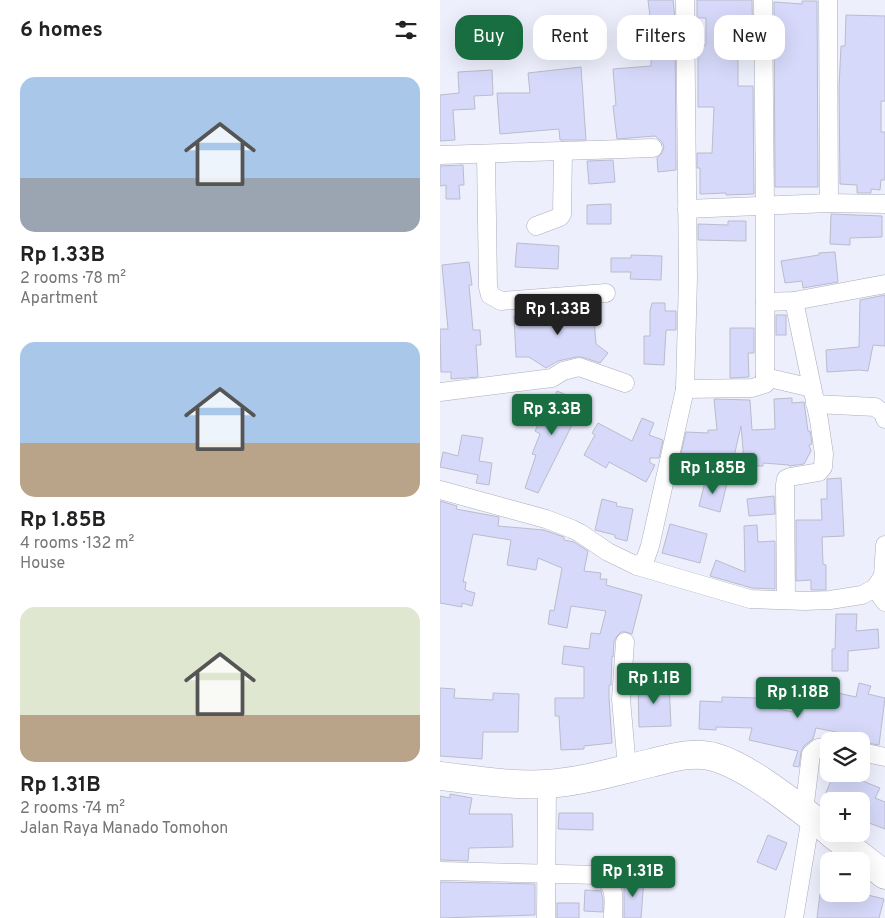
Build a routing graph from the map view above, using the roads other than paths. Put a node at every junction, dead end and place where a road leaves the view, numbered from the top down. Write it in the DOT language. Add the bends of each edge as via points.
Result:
graph roads {
  1 [pos="684,0"];
  2 [pos="763,0"];
  3 [pos="828,0"];
  4 [pos="652,148"];
  5 [pos="563,151"];
  6 [pos="486,154"];
  7 [pos="440,155"];
  8 [pos="828,203"];
  9 [pos="885,204"];
  10 [pos="766,206"];
  11 [pos="687,209"];
  12 [pos="536,226"];
  13 [pos="885,284"];
  14 [pos="606,292"];
  15 [pos="794,301"];
  16 [pos="766,302"];
  17 [pos="766,377"];
  18 [pos="625,383"];
  19 [pos="685,389"];
  20 [pos="440,392"];
  21 [pos="814,396"];
  22 [pos="885,419"];
  23 [pos="440,490"];
  24 [pos="885,545"];
  25 [pos="637,566"];
  26 [pos="880,595"];
  27 [pos="786,600"];
  28 [pos="625,642"];
  29 [pos="820,748"];
  30 [pos="870,754"];
  31 [pos="885,757"];
  32 [pos="627,768"];
  33 [pos="440,776"];
  34 [pos="547,784"];
  35 [pos="814,820"];
  36 [pos="842,842"];
  37 [pos="440,871"];
  38 [pos="546,873"];
  39 [pos="885,875"];
  40 [pos="546,918"];
  41 [pos="613,918"];
  42 [pos="794,918"];
  1 -- 11 [label="street"];
  2 -- 10 [label="street"];
  3 -- 8 [label="street"];
  4 -- 5 [label="street"];
  5 -- 6 [label="street"];
  5 -- 12 [label="street" via="562,214"];
  6 -- 7 [label="street"];
  6 -- 14 [label="street" via="490,295 501,301"];
  8 -- 9 [label="street"];
  8 -- 10 [label="street"];
  10 -- 11 [label="street"];
  10 -- 16 [label="street"];
  11 -- 19 [label="street"];
  13 -- 15 [label="street"];
  15 -- 16 [label="street"];
  15 -- 21 [label="street"];
  16 -- 17 [label="street"];
  17 -- 19 [label="street" via="763,386 752,388"];
  17 -- 21 [label="street"];
  18 -- 20 [label="street" via="579,368 563,371 552,378"];
  19 -- 25 [label="street" via="650,546 645,560"];
  21 -- 22 [label="street" via="876,407"];
  21 -- 27 [label="street" via="824,454 823,467 815,473 786,479"];
  23 -- 25 [label="street" via="546,519 580,532 608,552"];
  24 -- 26 [label="street"];
  25 -- 27 [label="street" via="750,599"];
  26 -- 27 [label="street"];
  28 -- 32 [label="street" via="621,699"];
  29 -- 35 [label="street" via="811,754"];
  30 -- 31 [label="street"];
  32 -- 34 [label="highway"];
  32 -- 35 [label="highway" via="680,756 714,757 738,768"];
  33 -- 34 [label="highway"];
  34 -- 38 [label="street"];
  35 -- 42 [label="street"];
  36 -- 39 [label="highway"];
  37 -- 38 [label="street"];
  38 -- 40 [label="street"];
  38 -- 41 [label="street" via="599,875 613,889"];
}
